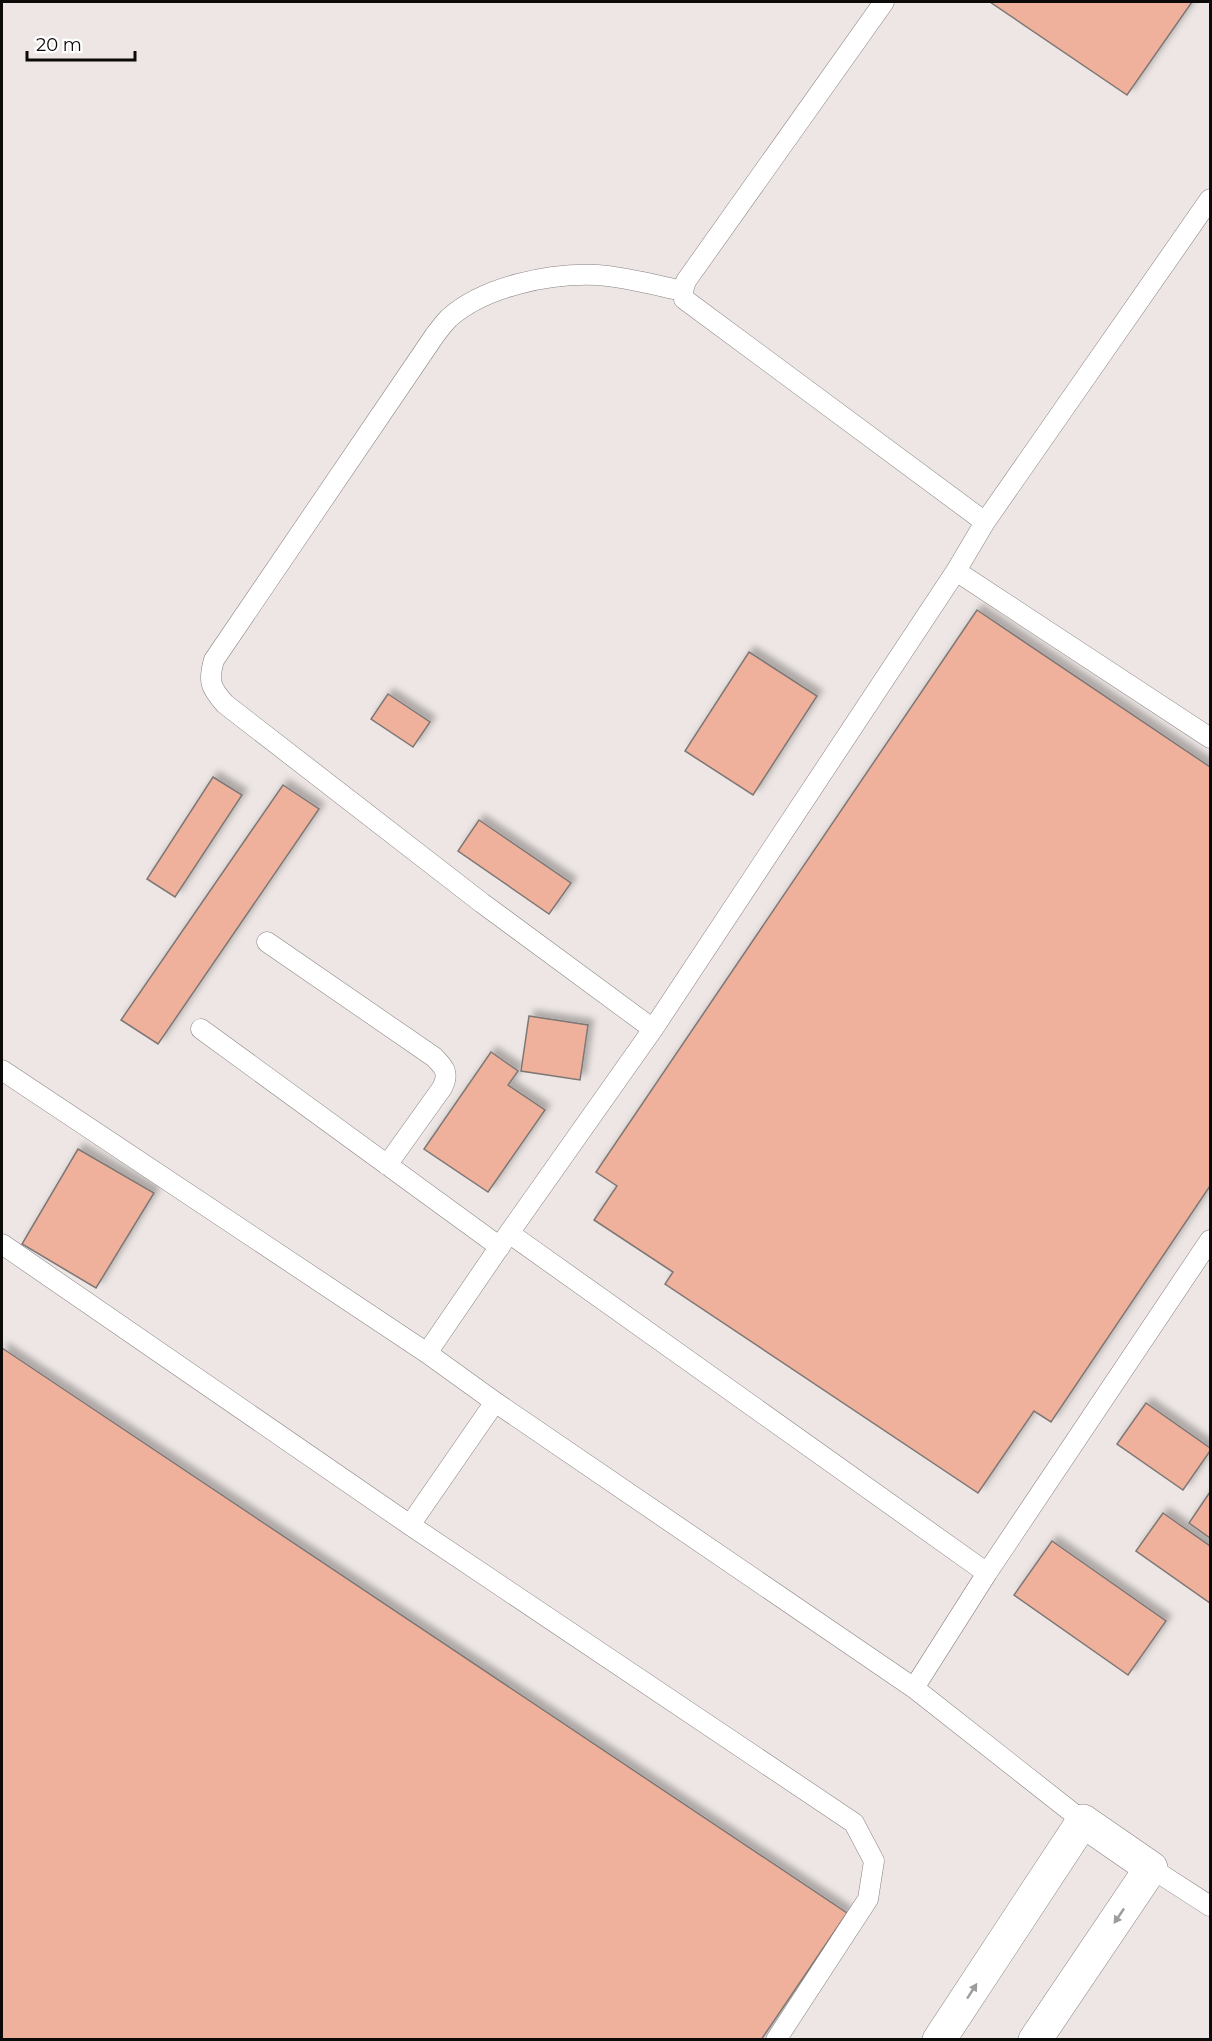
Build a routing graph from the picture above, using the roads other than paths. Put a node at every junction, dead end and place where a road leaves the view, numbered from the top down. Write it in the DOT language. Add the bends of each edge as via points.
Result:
graph roads {
  1 [pos="884,2"];
  2 [pos="1210,199"];
  3 [pos="683,291"];
  4 [pos="985,522"];
  5 [pos="956,571"];
  6 [pos="1210,738"];
  7 [pos="267,942"];
  8 [pos="201,1029"];
  9 [pos="653,1029"];
  10 [pos="2,1070"];
  11 [pos="387,1166"];
  12 [pos="504,1240"];
  13 [pos="1210,1240"];
  14 [pos="2,1244"];
  15 [pos="427,1353"];
  16 [pos="495,1402"];
  17 [pos="410,1525"];
  18 [pos="987,1573"];
  19 [pos="915,1688"];
  20 [pos="1083,1821"];
  21 [pos="1151,1868"];
  22 [pos="1210,1906"];
  23 [pos="776,2040"];
  24 [pos="939,2040"];
  25 [pos="1035,2040"];
  1 -- 3 [label="lane" via="686,281"];
  2 -- 4 [label="lane"];
  3 -- 4 [label="lane" via="684,299"];
  3 -- 9 [label="lane" via="615,277 568,276 499,289 449,318 214,660 210,676 214,691 225,704 482,903"];
  4 -- 5 [label="lane"];
  5 -- 6 [label="lane"];
  5 -- 9 [label="lane"];
  7 -- 11 [label="lane" via="445,1068 442,1088"];
  8 -- 11 [label="lane"];
  9 -- 12 [label="lane"];
  10 -- 15 [label="lane"];
  11 -- 12 [label="lane"];
  12 -- 15 [label="lane"];
  12 -- 18 [label="lane"];
  13 -- 18 [label="lane"];
  14 -- 17 [label="lane"];
  15 -- 16 [label="lane"];
  16 -- 17 [label="lane"];
  16 -- 19 [label="lane"];
  17 -- 23 [label="lane" via="854,1823 874,1861 868,1899"];
  18 -- 19 [label="lane"];
  19 -- 20 [label="lane"];
  20 -- 21 [label="street"];
  24 -- 20 [label="street, one-way"];
  21 -- 22 [label="lane"];
  21 -- 25 [label="street, one-way"];
}
